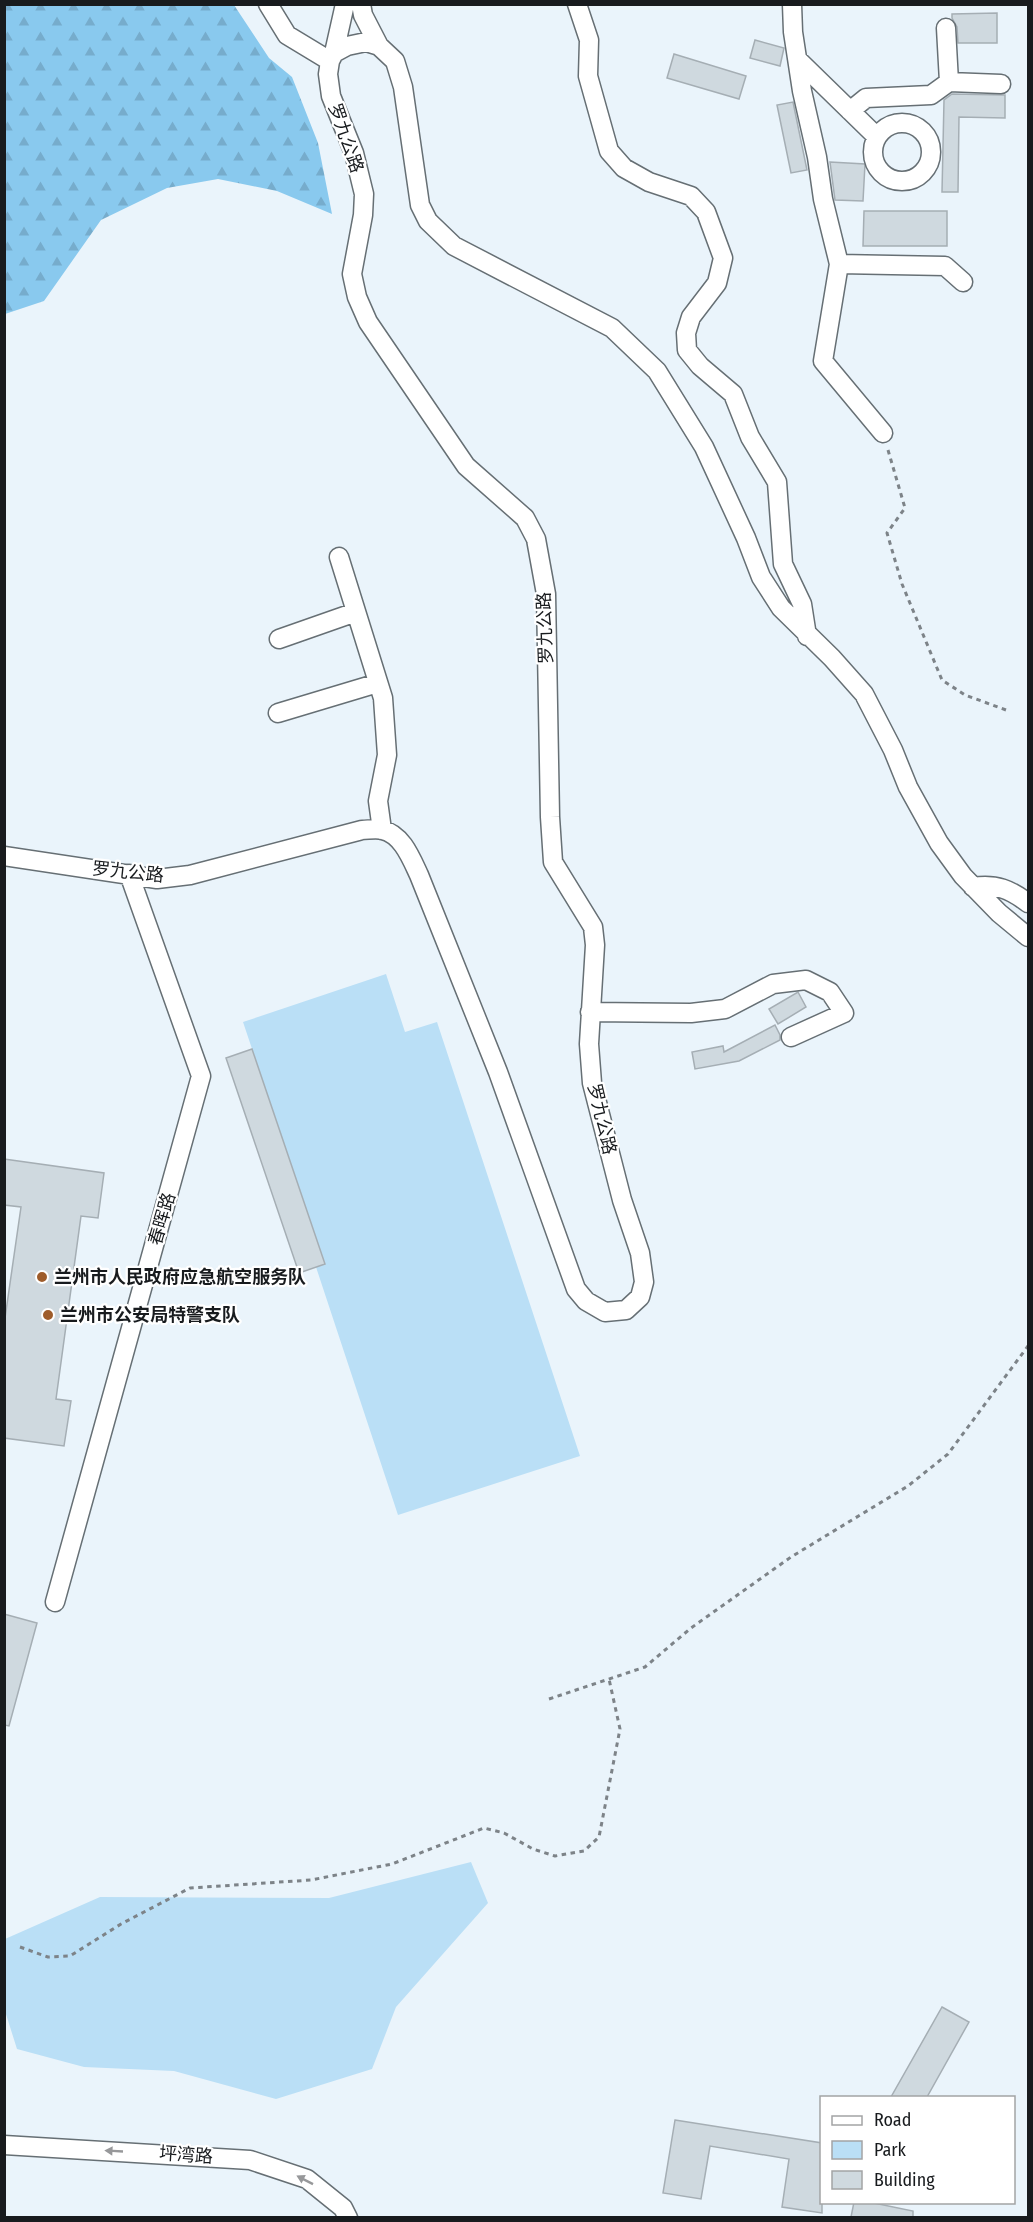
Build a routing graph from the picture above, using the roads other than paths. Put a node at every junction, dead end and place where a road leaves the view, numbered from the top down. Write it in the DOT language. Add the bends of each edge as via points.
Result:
graph roads {
  1 [pos="268,4"];
  2 [pos="345,4"];
  3 [pos="361,4"];
  4 [pos="577,4"];
  5 [pos="792,4"];
  6 [pos="946,28"];
  7 [pos="379,46"];
  8 [pos="332,57"];
  9 [pos="797,59"];
  10 [pos="948,82"];
  11 [pos="1001,84"];
  12 [pos="850,111"];
  13 [pos="877,137"];
  14 [pos="839,264"];
  15 [pos="963,282"];
  16 [pos="883,433"];
  17 [pos="339,557"];
  18 [pos="356,612"];
  19 [pos="807,636"];
  20 [pos="279,639"];
  21 [pos="378,683"];
  22 [pos="279,713"];
  23 [pos="382,830"];
  24 [pos="4,856"];
  25 [pos="129,874"];
  26 [pos="973,887"];
  27 [pos="1029,903"];
  28 [pos="1029,937"];
  29 [pos="590,1012"];
  30 [pos="791,1037"];
  31 [pos="55,1602"];
  32 [pos="4,2145"];
  33 [pos="348,2217"];
  1 -- 8 [label="street" via="287,35"];
  2 -- 8 [label="street, 罗九公路"];
  3 -- 7 [label="street"];
  4 -- 19 [label="street" via="589,40 588,76 609,151 624,168 649,182 691,196 706,212 723,258 717,284 692,317 686,333 687,350 734,394 750,436 777,482 783,564 802,604"];
  5 -- 9 [label="street"];
  6 -- 10 [label="street"];
  7 -- 8 [label="street" via="366,42 346,46"];
  7 -- 19 [label="street" via="395,61 403,87 420,205 428,221 454,246 612,328 657,370 704,447 761,577 781,608"];
  8 -- 29 [label="street, 罗九公路" via="328,74 331,96 354,153 364,194 352,274 357,297 368,322 466,466 525,518 537,539 546,594 553,862 593,927"];
  9 -- 12 [label="street"];
  9 -- 14 [label="street"];
  10 -- 11 [label="street"];
  10 -- 12 [label="street" via="932,95 866,98"];
  12 -- 13 [label="street"];
  14 -- 15 [label="street" via="945,266"];
  14 -- 16 [label="street" via="823,361"];
  17 -- 18 [label="street"];
  18 -- 20 [label="street"];
  18 -- 21 [label="street"];
  19 -- 26 [label="street" via="864,694 939,843"];
  21 -- 22 [label="street"];
  21 -- 23 [label="street" via="383,698 387,754 378,801"];
  23 -- 25 [label="street, 罗九公路" via="348,832 190,875 157,879"];
  23 -- 29 [label="street, 罗九公路" via="407,849 419,875 498,1072 576,1289 586,1301 605,1312 626,1310 640,1297 644,1282 640,1253 592,1083"];
  24 -- 25 [label="street, 罗九公路"];
  25 -- 31 [label="street, 春晖路" via="201,1076 139,1334"];
  26 -- 27 [label="street" via="1003,888"];
  26 -- 28 [label="street"];
  29 -- 30 [label="street" via="691,1013 724,1009 773,984 806,980 830,992 844,1013"];
  33 -- 32 [label="street, 坪湾路, one-way" via="343,2208 307,2179 250,2160"];
}
